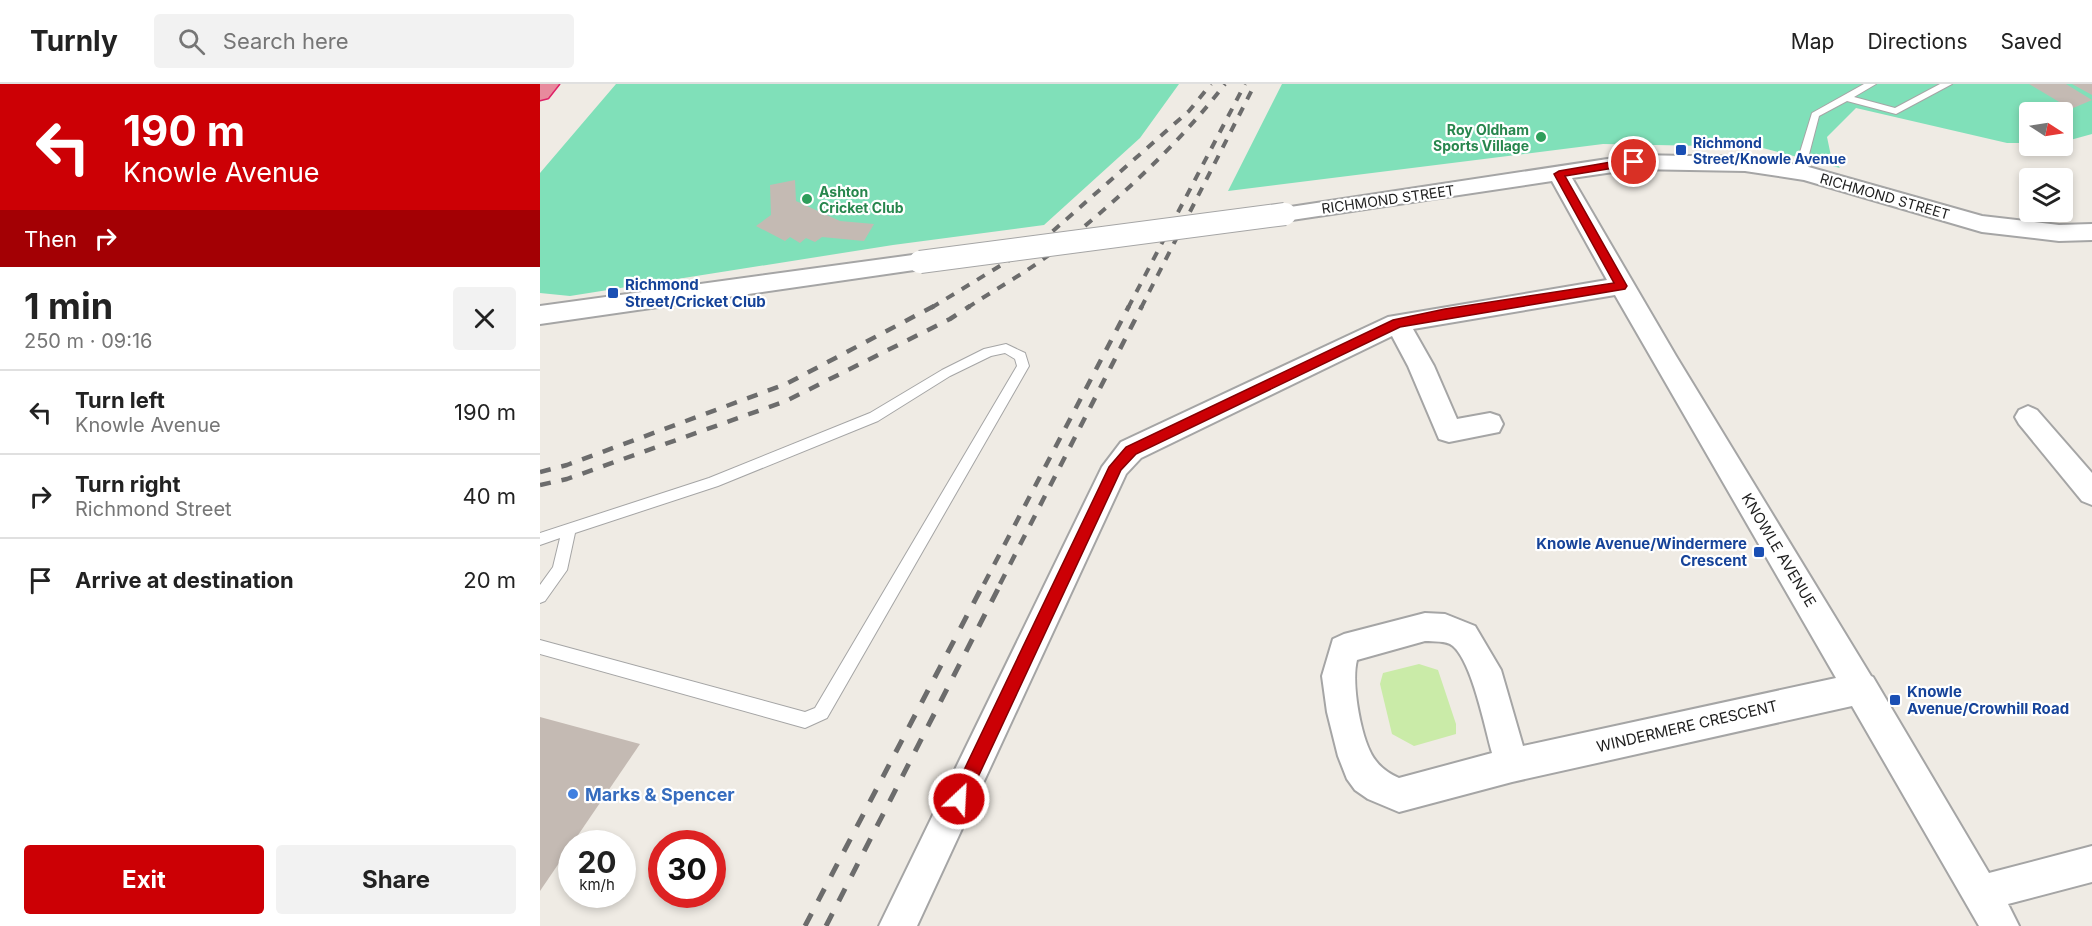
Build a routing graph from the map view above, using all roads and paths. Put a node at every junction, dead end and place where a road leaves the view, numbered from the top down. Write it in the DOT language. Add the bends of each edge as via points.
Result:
graph roads {
  1 [pos="548,84"];
  2 [pos="1871,84"];
  3 [pos="1947,84"];
  4 [pos="540,93"];
  5 [pos="1847,98"];
  6 [pos="1805,173"];
  7 [pos="1559,174"];
  8 [pos="2092,232"];
  9 [pos="1621,286"];
  10 [pos="540,315"];
  11 [pos="1397,323"];
  12 [pos="2028,417"];
  13 [pos="1490,424"];
  14 [pos="2092,493"];
  15 [pos="569,530"];
  16 [pos="540,539"];
  17 [pos="540,596"];
  18 [pos="540,647"];
  19 [pos="1862,688"];
  20 [pos="1512,765"];
  21 [pos="2092,864"];
  22 [pos="1981,893"];
  23 [pos="898,926"];
  24 [pos="2000,926"];
  1 -- 4 [label="highway"];
  2 -- 5 [label="lane"];
  3 -- 5 [label="lane" via="1896,111"];
  5 -- 6 [label="lane" via="1815,115 1803,162"];
  6 -- 7 [label="street, RICHMOND STREET" via="1745,164 1634,162"];
  6 -- 8 [label="street, RICHMOND STREET" via="1982,224 2058,233"];
  7 -- 9 [label="street, KNOWLE AVENUE"];
  7 -- 10 [label="street, RICHMOND STREET, bridge"];
  9 -- 11 [label="street"];
  9 -- 19 [label="street, KNOWLE AVENUE"];
  11 -- 13 [label="street" via="1449,431"];
  11 -- 23 [label="street" via="1131,450 1116,467"];
  12 -- 14 [label="street"];
  15 -- 16 [label="lane"];
  15 -- 17 [label="lane" via="560,570"];
  15 -- 18 [label="lane" via="713,482 874,417 988,352 1006,348 1021,356 1023,366 821,713 805,720"];
  19 -- 20 [label="street, WINDERMERE CRESCENT"];
  19 -- 22 [label="street, KNOWLE AVENUE"];
  20 -- 20 [label="street, WINDERMERE CRESCENT" via="1399,795 1381,789 1362,773 1350,739 1338,674 1344,649 1425,627 1445,628 1464,636 1485,670"];
  21 -- 22 [label="street"];
  22 -- 24 [label="street, KNOWLE AVENUE"];
}
